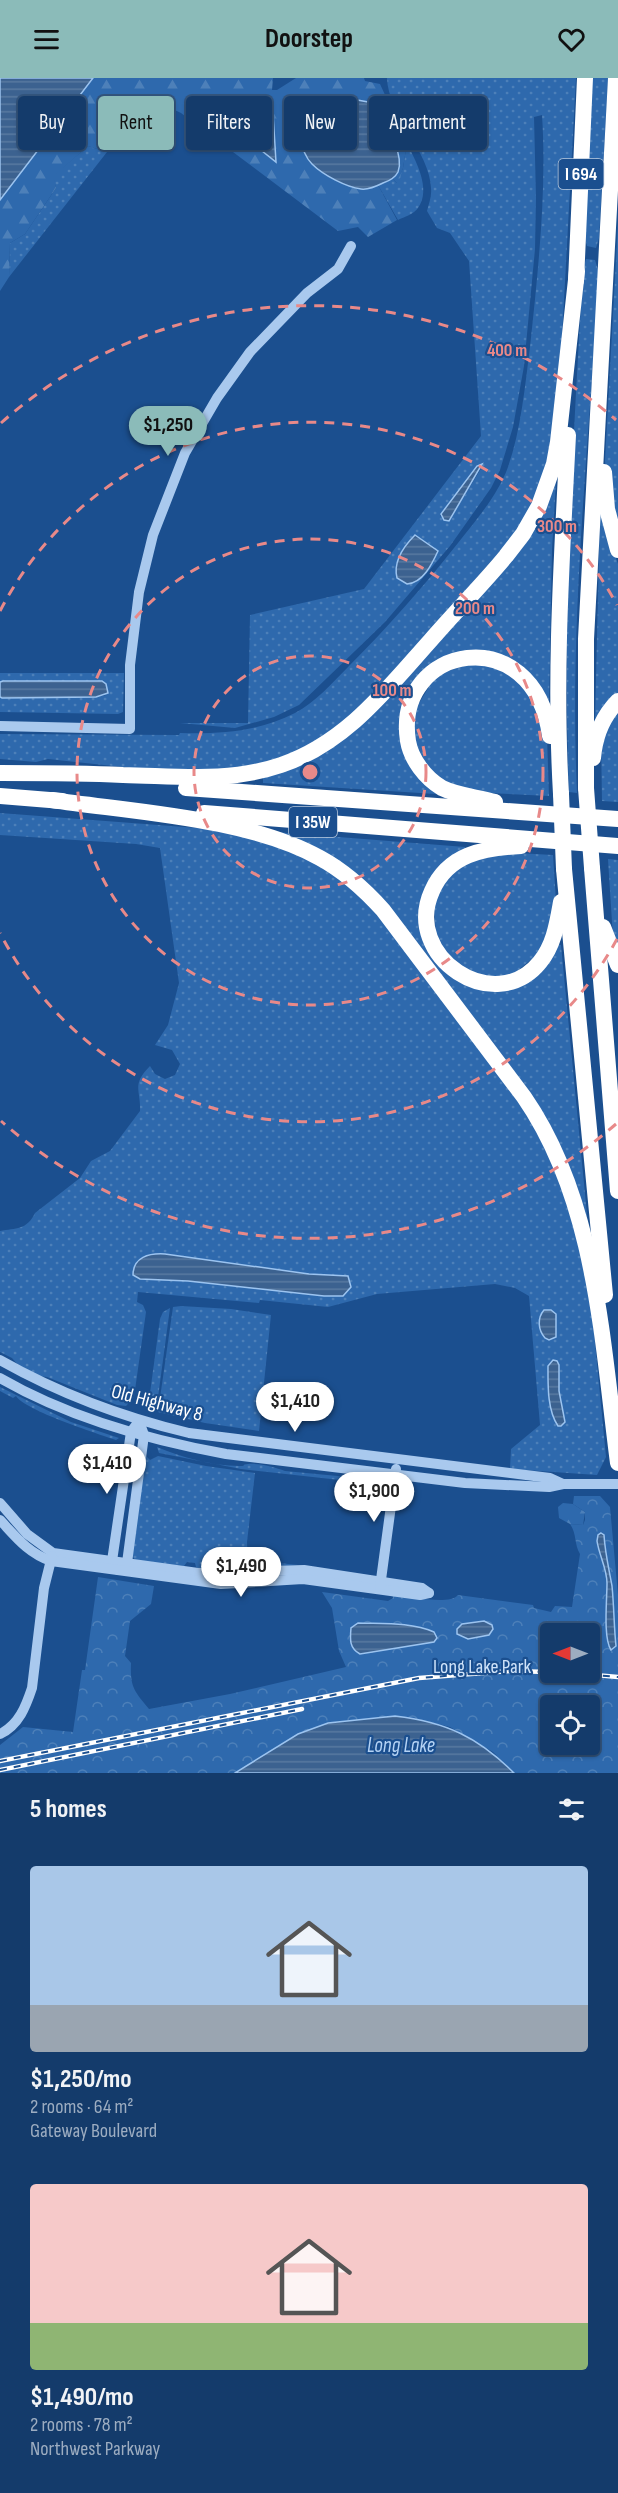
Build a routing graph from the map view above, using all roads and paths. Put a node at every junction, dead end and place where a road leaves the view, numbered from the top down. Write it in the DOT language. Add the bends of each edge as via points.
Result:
graph roads {
  1 [pos="585,78"];
  2 [pos="616,78"];
  3 [pos="351,246"];
  4 [pos="577,271"];
  5 [pos="600,385"];
  6 [pos="618,550"];
  7 [pos="618,701"];
  8 [pos="0,726"];
  9 [pos="560,772"];
  10 [pos="0,773"];
  11 [pos="586,788"];
  12 [pos="0,796"];
  13 [pos="52,800"];
  14 [pos="536,813"];
  15 [pos="618,819"];
  16 [pos="574,843"];
  17 [pos="613,846"];
  18 [pos="565,876"];
  19 [pos="594,894"];
  20 [pos="618,965"];
  21 [pos="618,1191"];
  22 [pos="0,1360"];
  23 [pos="0,1378"];
  24 [pos="139,1421"];
  25 [pos="131,1432"];
  26 [pos="144,1435"];
  27 [pos="618,1437"];
  28 [pos="397,1460"];
  29 [pos="618,1463"];
  30 [pos="394,1475"];
  31 [pos="563,1484"];
  32 [pos="618,1484"];
  33 [pos="0,1503"];
  34 [pos="0,1520"];
  35 [pos="52,1557"];
  36 [pos="119,1565"];
  37 [pos="0,1734"];
  1 -- 4 [label="highway, I 694"];
  2 -- 5 [label="highway, I 694"];
  3 -- 8 [label="street" via="338,269 286,314 245,359 185,453 156,525 139,592 131,657 130,729"];
  4 -- 9 [label="highway, I 694" via="560,603"];
  4 -- 10 [label="highway" via="558,442 551,477 539,506 506,556 350,726 279,766 234,775 174,778"];
  5 -- 6 [label="highway" via="606,497"];
  5 -- 11 [label="highway, I 694" via="585,666"];
  7 -- 11 [label="highway" via="598,732"];
  9 -- 14 [label="highway" via="539,696 509,665 479,657 456,660 436,670 420,686 409,707 407,731 411,752 425,773 449,791"];
  9 -- 18 [label="highway, I 694, bridge"];
  10 -- 14 [label="highway, I 35W"];
  11 -- 19 [label="highway, I 694, bridge"];
  12 -- 13 [label="highway, I 35W"];
  13 -- 16 [label="highway, I 35W"];
  13 -- 29 [label="highway" via="193,820 280,840 327,862 383,910 524,1097 560,1161 578,1214 592,1277"];
  14 -- 15 [label="highway, I 35W"];
  16 -- 17 [label="highway, I 35W"];
  16 -- 18 [label="highway" via="486,850 450,865 433,888 426,913 433,947 449,967 469,979 495,983 516,979 538,965 549,950"];
  18 -- 27 [label="highway, I 694"];
  19 -- 20 [label="highway"];
  19 -- 21 [label="highway, I 694"];
  22 -- 24 [label="street, Old Highway 8" via="36,1381"];
  23 -- 25 [label="street, Old Highway 8" via="55,1405"];
  24 -- 25 [label="street"];
  24 -- 26 [label="street"];
  24 -- 28 [label="street, Old Highway 8" via="232,1440"];
  25 -- 26 [label="street, Old Highway 8"];
  25 -- 36 [label="street"];
  26 -- 30 [label="street, Old Highway 8" via="226,1454"];
  26 -- 36 [label="street"];
  28 -- 30 [label="street"];
  28 -- 31 [label="street, Old Highway 8" via="550,1478"];
  30 -- 31 [label="street, Old Highway 8" via="524,1487"];
  30 -- 36 [label="street" via="380,1586 295,1579 221,1584"];
  31 -- 32 [label="street, Old Highway 8"];
  33 -- 35 [label="street"];
  34 -- 35 [label="street" via="39,1557"];
  35 -- 36 [label="street"];
  35 -- 37 [label="street" via="44,1588 32,1688 15,1722"];
}
